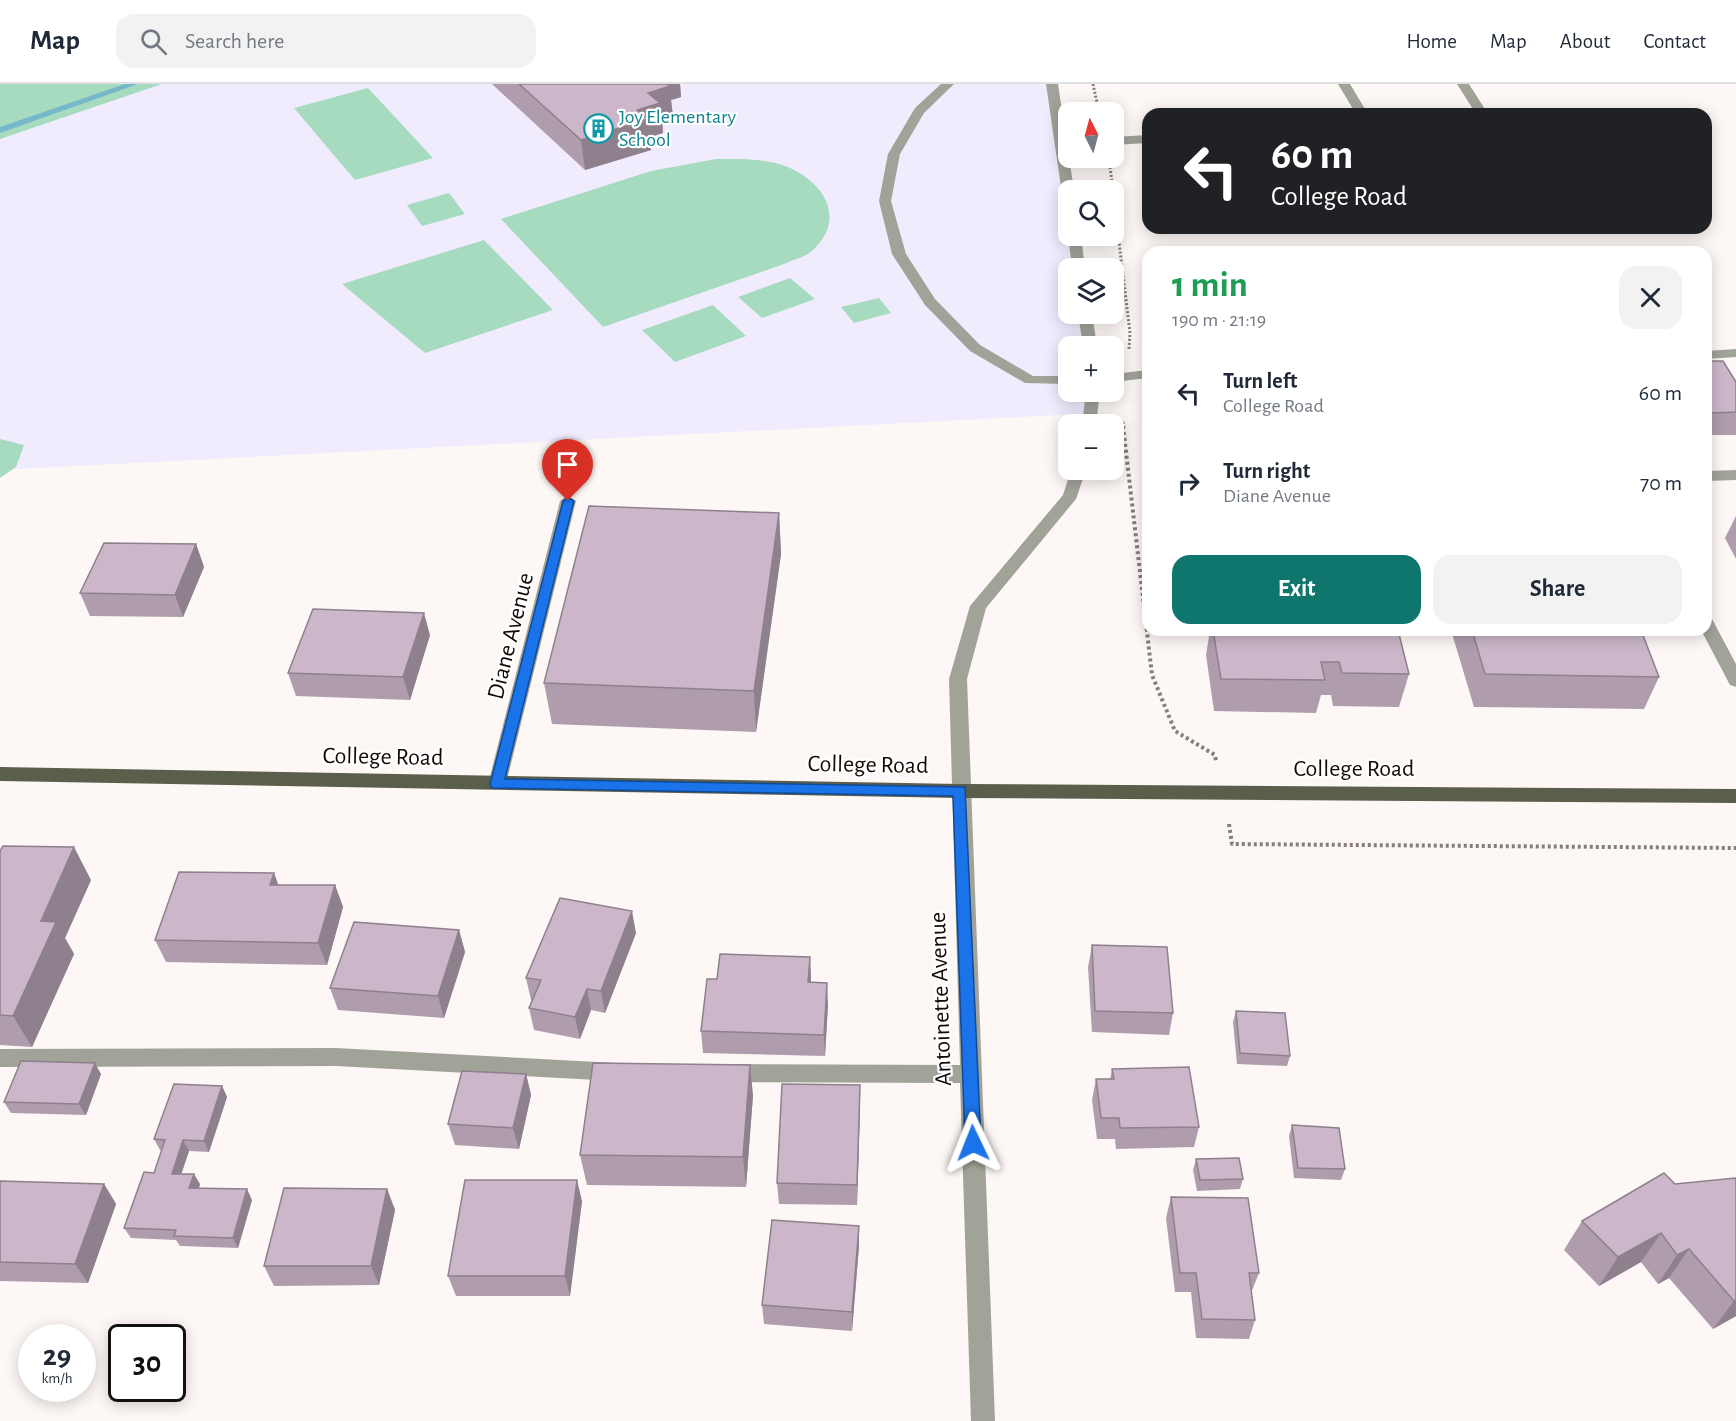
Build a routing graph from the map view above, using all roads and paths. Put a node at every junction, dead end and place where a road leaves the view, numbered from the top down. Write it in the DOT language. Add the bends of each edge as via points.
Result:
graph roads {
  1 [pos="948,84"];
  2 [pos="1052,84"];
  3 [pos="1093,84"];
  4 [pos="1344,84"];
  5 [pos="1463,84"];
  6 [pos="1097,102"];
  7 [pos="1358,108"];
  8 [pos="1478,108"];
  9 [pos="1058,114"];
  10 [pos="1142,139"];
  11 [pos="1124,140"];
  12 [pos="1120,246"];
  13 [pos="1736,353"];
  14 [pos="1712,355"];
  15 [pos="1124,357"];
  16 [pos="1142,375"];
  17 [pos="1124,376"];
  18 [pos="1058,380"];
  19 [pos="1121,402"];
  20 [pos="1736,475"];
  21 [pos="1712,476"];
  22 [pos="1075,480"];
  23 [pos="568,501"];
  24 [pos="1142,587"];
  25 [pos="1712,635"];
  26 [pos="1148,636"];
  27 [pos="1736,681"];
  28 [pos="0,774"];
  29 [pos="497,784"];
  30 [pos="960,791"];
  31 [pos="1222,792"];
  32 [pos="1736,796"];
  33 [pos="1736,848"];
  34 [pos="0,1058"];
  35 [pos="640,1072"];
  36 [pos="711,1073"];
  37 [pos="970,1074"];
  38 [pos="983,1421"];
  1 -- 18 [label="street" via="919,111 894,154 885,201 899,254 930,302 975,348 1030,380"];
  2 -- 9 [label="street"];
  3 -- 6 [label="path"];
  4 -- 7 [label="street"];
  5 -- 8 [label="street"];
  10 -- 11 [label="street"];
  12 -- 15 [label="path" via="1130,333"];
  13 -- 14 [label="street"];
  16 -- 17 [label="street"];
  19 -- 24 [label="path"];
  20 -- 21 [label="street"];
  22 -- 30 [label="street, Antoinette Avenue" via="1070,496 978,606 958,679"];
  23 -- 29 [label="street, Diane Avenue"];
  25 -- 27 [label="street"];
  26 -- 31 [label="path" via="1152,675 1175,730 1215,755"];
  28 -- 29 [label="main road, College Road"];
  29 -- 30 [label="main road, College Road"];
  30 -- 31 [label="main road, College Road"];
  30 -- 37 [label="street, Antoinette Avenue"];
  31 -- 32 [label="main road, College Road"];
  31 -- 33 [label="path" via="1232,844"];
  34 -- 35 [label="street" via="336,1057"];
  36 -- 37 [label="street"];
  37 -- 38 [label="street, Antoinette Avenue"];
}
